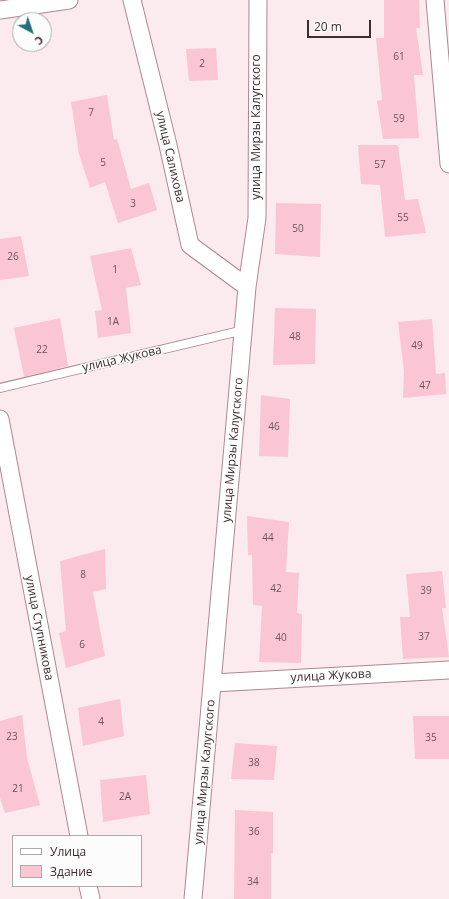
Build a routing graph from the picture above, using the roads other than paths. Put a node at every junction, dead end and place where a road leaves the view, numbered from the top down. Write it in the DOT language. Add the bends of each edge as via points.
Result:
graph roads {
  1 [pos="69,0"];
  2 [pos="132,0"];
  3 [pos="258,0"];
  4 [pos="435,0"];
  5 [pos="0,10"];
  6 [pos="449,164"];
  7 [pos="247,287"];
  8 [pos="244,330"];
  9 [pos="0,388"];
  10 [pos="0,419"];
  11 [pos="449,670"];
  12 [pos="213,682"];
  13 [pos="79,835"];
  14 [pos="88,887"];
  15 [pos="91,899"];
  16 [pos="193,899"];
  1 -- 5 [label="street"];
  2 -- 7 [label="street, улица Салихова" via="190,245"];
  3 -- 7 [label="street, улица Мирзы Калугского" via="257,218"];
  4 -- 6 [label="street"];
  7 -- 8 [label="street, улица Мирзы Калугского"];
  8 -- 9 [label="lane, улица Жукова"];
  8 -- 12 [label="street, улица Мирзы Калугского"];
  10 -- 13 [label="street, улица Ступникова"];
  11 -- 12 [label="street, улица Жукова"];
  12 -- 16 [label="street, улица Мирзы Калугского"];
  14 -- 15 [label="street"];
}
